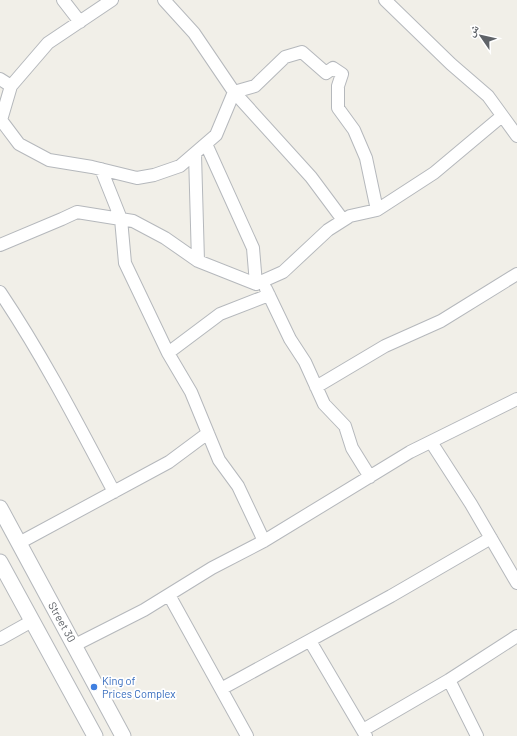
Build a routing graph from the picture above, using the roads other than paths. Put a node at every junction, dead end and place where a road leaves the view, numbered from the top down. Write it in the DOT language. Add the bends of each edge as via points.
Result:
graph roads {
  1 [pos="63,0"];
  2 [pos="112,0"];
  3 [pos="164,0"];
  4 [pos="385,0"];
  5 [pos="80,22"];
  6 [pos="0,79"];
  7 [pos="11,86"];
  8 [pos="234,92"];
  9 [pos="502,116"];
  10 [pos="1,120"];
  11 [pos="517,136"];
  12 [pos="206,144"];
  13 [pos="195,154"];
  14 [pos="100,169"];
  15 [pos="377,210"];
  16 [pos="121,219"];
  17 [pos="343,220"];
  18 [pos="0,245"];
  19 [pos="198,261"];
  20 [pos="517,274"];
  21 [pos="259,283"];
  22 [pos="0,292"];
  23 [pos="269,295"];
  24 [pos="168,352"];
  25 [pos="316,387"];
  26 [pos="517,399"];
  27 [pos="208,433"];
  28 [pos="431,442"];
  29 [pos="370,477"];
  30 [pos="114,492"];
  31 [pos="0,508"];
  32 [pos="491,538"];
  33 [pos="264,541"];
  34 [pos="19,543"];
  35 [pos="2,570"];
  36 [pos="517,583"];
  37 [pos="169,595"];
  38 [pos="32,621"];
  39 [pos="517,636"];
  40 [pos="0,638"];
  41 [pos="310,641"];
  42 [pos="75,645"];
  43 [pos="449,680"];
  44 [pos="221,689"];
  45 [pos="364,733"];
  46 [pos="95,736"];
  47 [pos="123,736"];
  48 [pos="247,736"];
  49 [pos="477,736"];
  1 -- 5 [label="street"];
  2 -- 5 [label="street"];
  3 -- 8 [label="street" via="194,33"];
  4 -- 9 [label="street" via="488,96"];
  5 -- 7 [label="street" via="48,43"];
  6 -- 7 [label="street"];
  7 -- 10 [label="street"];
  8 -- 12 [label="street" via="216,136"];
  8 -- 15 [label="street" via="255,86 285,57 302,52 326,73 333,68 342,74 338,86 338,108 354,130 366,158"];
  8 -- 17 [label="street" via="311,176"];
  9 -- 11 [label="street"];
  9 -- 15 [label="street" via="434,173"];
  10 -- 14 [label="street" via="19,144 49,160"];
  12 -- 13 [label="street"];
  12 -- 21 [label="street" via="253,248"];
  13 -- 14 [label="street" via="180,166 137,178"];
  13 -- 19 [label="street"];
  14 -- 16 [label="street"];
  15 -- 17 [label="street"];
  16 -- 18 [label="street" via="77,212"];
  16 -- 19 [label="street" via="133,221 165,238"];
  16 -- 24 [label="street" via="125,263"];
  17 -- 21 [label="street" via="328,230 282,272"];
  19 -- 21 [label="street"];
  20 -- 25 [label="street" via="441,321 385,346"];
  21 -- 23 [label="street"];
  22 -- 30 [label="street" via="50,371"];
  23 -- 24 [label="street" via="220,314"];
  23 -- 25 [label="street"];
  24 -- 27 [label="street" via="191,392"];
  25 -- 29 [label="street" via="324,404 345,426 352,448"];
  26 -- 28 [label="street"];
  27 -- 30 [label="street" via="169,462"];
  27 -- 33 [label="street" via="219,460 238,486"];
  28 -- 29 [label="street"];
  28 -- 32 [label="street"];
  29 -- 33 [label="street"];
  30 -- 34 [label="street"];
  31 -- 34 [label="street, Street 30"];
  32 -- 36 [label="street"];
  32 -- 41 [label="street"];
  33 -- 37 [label="street" via="212,568"];
  34 -- 42 [label="street, Street 30"];
  35 -- 38 [label="street"];
  37 -- 42 [label="street"];
  37 -- 44 [label="street"];
  38 -- 40 [label="street"];
  38 -- 46 [label="street"];
  39 -- 43 [label="street"];
  41 -- 44 [label="street"];
  41 -- 45 [label="street"];
  42 -- 47 [label="street, Street 30"];
  43 -- 45 [label="street"];
  43 -- 49 [label="street"];
  44 -- 48 [label="street"];
}
